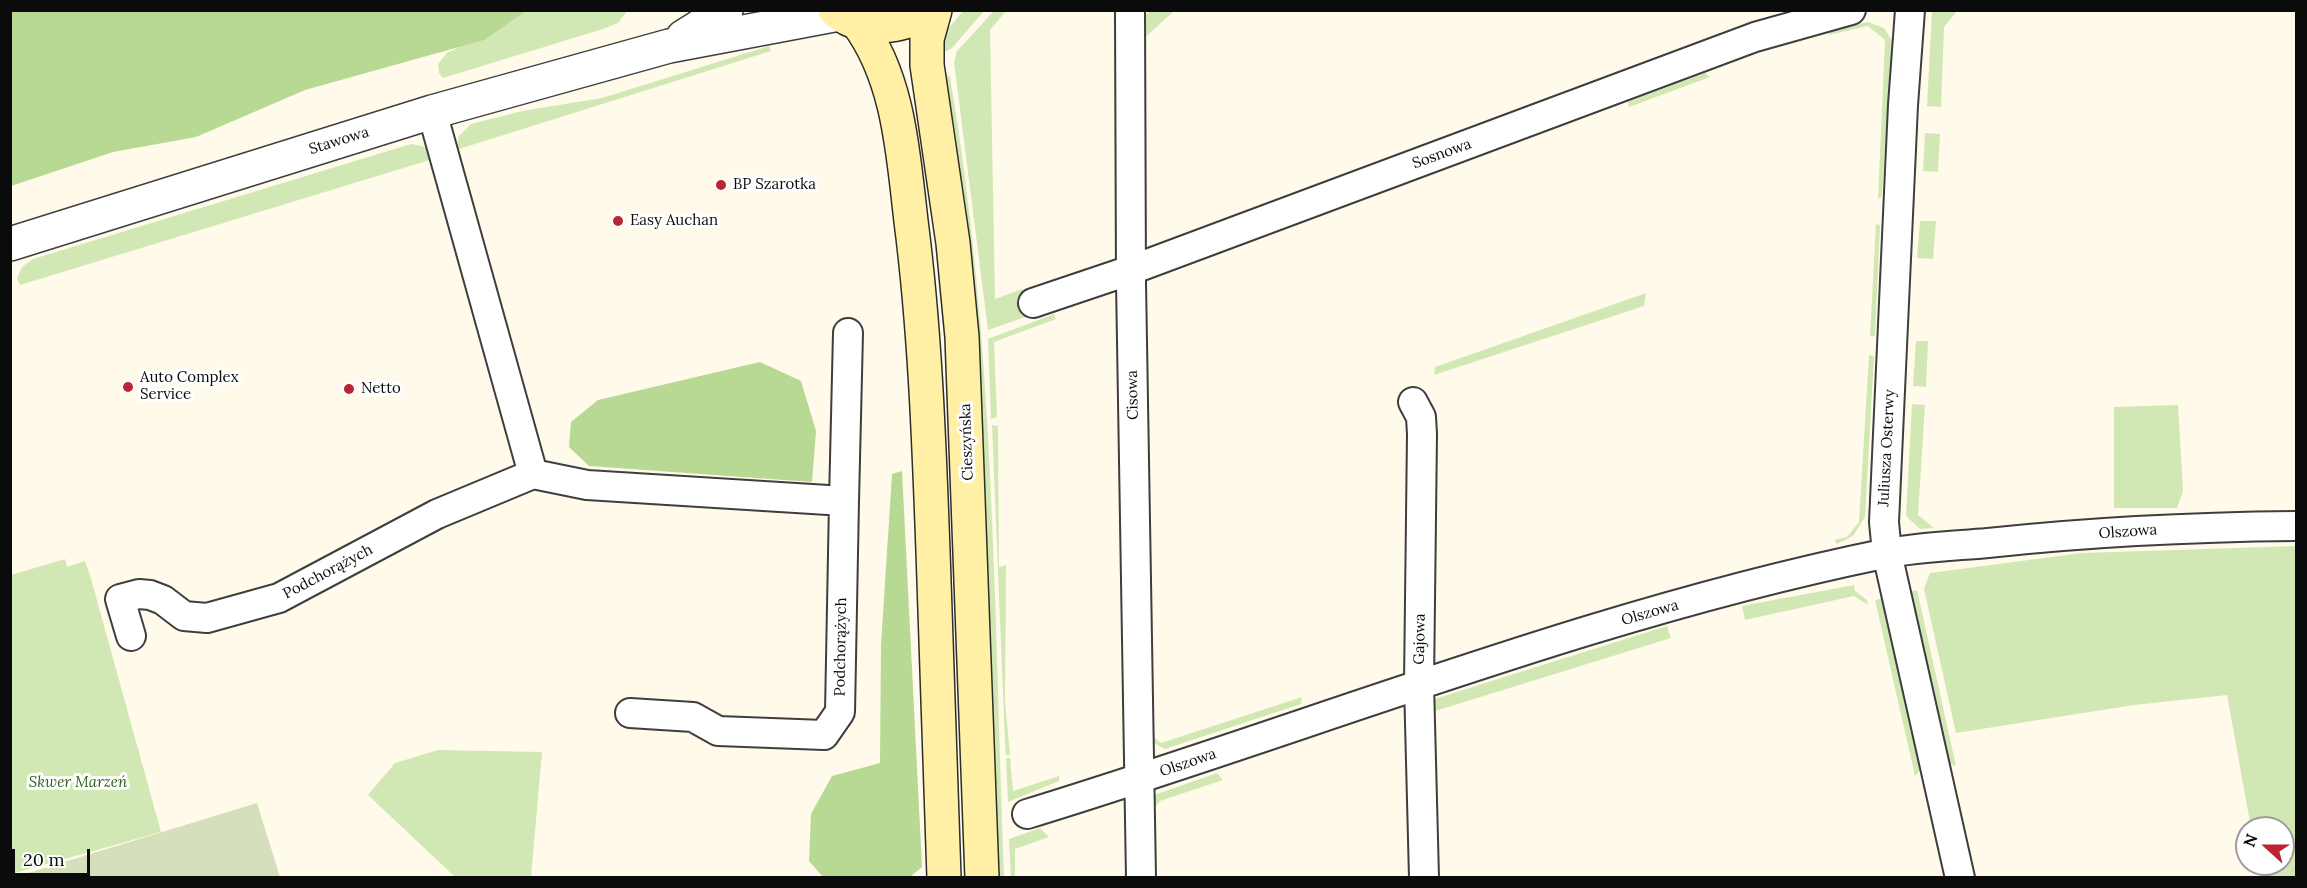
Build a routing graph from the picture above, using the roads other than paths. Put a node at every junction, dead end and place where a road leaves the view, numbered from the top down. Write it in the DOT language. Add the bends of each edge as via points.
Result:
graph roads {
  1 [pos="726,10"];
  2 [pos="928,10"];
  3 [pos="935,10"];
  4 [pos="1130,10"];
  5 [pos="1851,10"];
  6 [pos="1910,10"];
  7 [pos="844,16"];
  8 [pos="669,46"];
  9 [pos="432,112"];
  10 [pos="10,244"];
  11 [pos="1131,270"];
  12 [pos="1033,303"];
  13 [pos="848,333"];
  14 [pos="1413,402"];
  15 [pos="532,474"];
  16 [pos="844,501"];
  17 [pos="2296,526"];
  18 [pos="1887,553"];
  19 [pos="131,636"];
  20 [pos="1419,684"];
  21 [pos="630,713"];
  22 [pos="1140,780"];
  23 [pos="1027,814"];
  24 [pos="944,878"];
  25 [pos="982,878"];
  26 [pos="1141,878"];
  27 [pos="1424,878"];
  28 [pos="1960,878"];
  1 -- 8 [label="street, Stawowa"];
  2 -- 7 [label="main road" via="899,25 877,26"];
  3 -- 25 [label="main road, Cieszyńska" via="927,39 927,65 962,337"];
  4 -- 11 [label="street, Cisowa"];
  5 -- 11 [label="street, Sosnowa" via="1755,37"];
  6 -- 18 [label="street, Juliusza Osterwy" via="1902,105 1886,474"];
  7 -- 8 [label="street, Stawowa"];
  7 -- 24 [label="main road" via="875,46 885,72 905,171 914,244 929,435"];
  8 -- 9 [label="street, Stawowa"];
  9 -- 10 [label="street, Stawowa"];
  9 -- 15 [label="street"];
  11 -- 12 [label="street, Sosnowa"];
  11 -- 22 [label="street, Cisowa"];
  13 -- 16 [label="street, Podchorążych"];
  14 -- 20 [label="street, Gajowa" via="1421,417 1422,434"];
  15 -- 16 [label="street" via="587,485"];
  15 -- 19 [label="street, Podchorążych" via="437,514 279,598 207,618 184,616 150,595 120,599"];
  16 -- 21 [label="street, Podchorążych" via="840,712 824,735 718,731 693,717"];
  17 -- 18 [label="street, Olszowa" via="2182,528 2027,538"];
  18 -- 20 [label="street, Olszowa" via="1749,585"];
  18 -- 28 [label="street, Juliusza Osterwy"];
  20 -- 22 [label="street, Olszowa"];
  20 -- 27 [label="street, Gajowa"];
  22 -- 23 [label="street, Olszowa"];
  22 -- 26 [label="street"];
}
